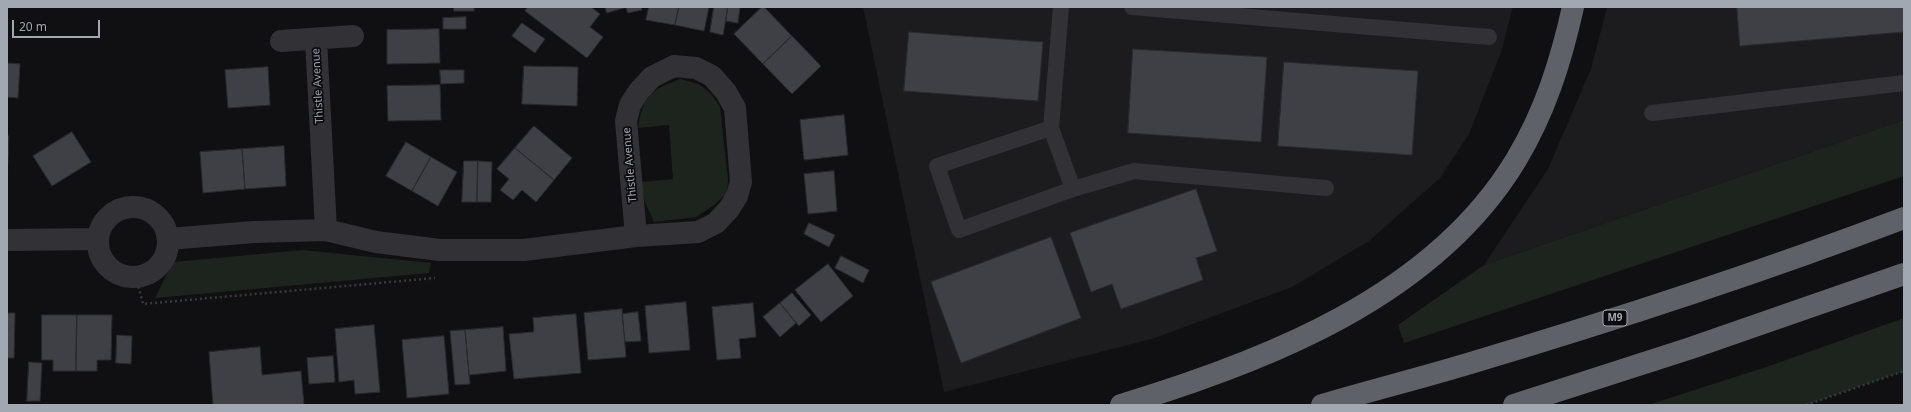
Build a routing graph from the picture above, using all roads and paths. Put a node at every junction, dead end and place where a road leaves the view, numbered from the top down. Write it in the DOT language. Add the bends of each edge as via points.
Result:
graph roads {
  1 [pos="1061,7"];
  2 [pos="1132,7"];
  3 [pos="1573,7"];
  4 [pos="353,36"];
  5 [pos="1489,37"];
  6 [pos="316,39"];
  7 [pos="280,41"];
  8 [pos="1904,83"];
  9 [pos="1652,113"];
  10 [pos="1051,128"];
  11 [pos="1326,188"];
  12 [pos="1073,189"];
  13 [pos="1904,218"];
  14 [pos="326,230"];
  15 [pos="636,236"];
  16 [pos="98,239"];
  17 [pos="168,239"];
  18 [pos="7,240"];
  19 [pos="440,250"];
  20 [pos="1904,274"];
  21 [pos="136,277"];
  22 [pos="1904,371"];
  23 [pos="1121,405"];
  24 [pos="1322,405"];
  25 [pos="1514,405"];
  26 [pos="1806,405"];
  1 -- 10 [label="lane"];
  2 -- 5 [label="lane"];
  3 -- 23 [label="highway" via="1555,77 1516,161 1452,238 1378,296 1311,334 1216,374"];
  4 -- 6 [label="street, Thistle Avenue"];
  6 -- 7 [label="street, Thistle Avenue"];
  6 -- 14 [label="street, Thistle Avenue"];
  8 -- 9 [label="lane"];
  10 -- 12 [label="lane"];
  10 -- 12 [label="lane" via="937,166 959,230"];
  11 -- 12 [label="lane" via="1134,171"];
  13 -- 24 [label="highway, M9" via="1651,307 1464,365"];
  14 -- 17 [label="street, Thistle Avenue" via="254,232"];
  14 -- 19 [label="street, Thistle Avenue" via="376,242"];
  15 -- 15 [label="street, Thistle Avenue" via="698,232 716,223 738,196 742,182 735,108 726,92 712,76 696,68 674,66 652,77 630,105 626,121"];
  15 -- 19 [label="street, Thistle Avenue" via="524,250"];
  16 -- 17 [label="street" via="101,226 109,216 120,209 132,207 145,209 156,216 164,226"];
  16 -- 18 [label="street"];
  16 -- 21 [label="street" via="100,254 108,267 121,275"];
  17 -- 21 [label="street" via="166,252 160,264 149,273"];
  19 -- 21 [label="path" via="436,278 143,304"];
  20 -- 25 [label="highway" via="1699,346"];
  22 -- 26 [label="path"];
}
